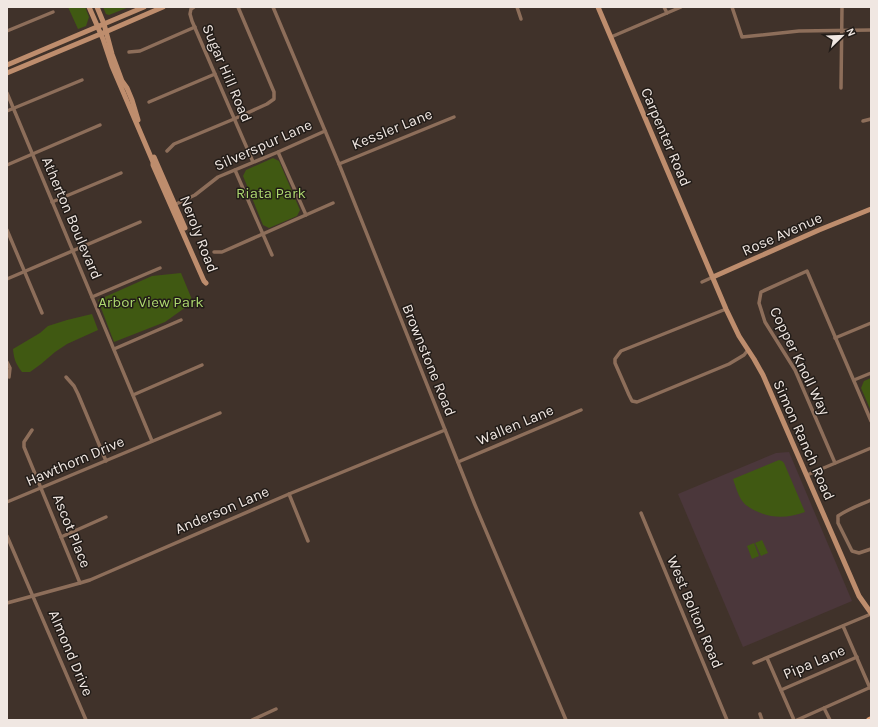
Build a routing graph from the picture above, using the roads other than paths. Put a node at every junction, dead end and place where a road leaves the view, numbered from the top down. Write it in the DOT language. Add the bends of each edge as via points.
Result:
graph roads {
  1 [pos="89,7"];
  2 [pos="97,7"];
  3 [pos="144,7"];
  4 [pos="163,7"];
  5 [pos="194,7"];
  6 [pos="238,7"];
  7 [pos="272,7"];
  8 [pos="517,7"];
  9 [pos="598,7"];
  10 [pos="664,7"];
  11 [pos="681,7"];
  12 [pos="732,7"];
  13 [pos="842,7"];
  14 [pos="53,12"];
  15 [pos="667,13"];
  16 [pos="522,19"];
  17 [pos="104,24"];
  18 [pos="97,27"];
  19 [pos="195,27"];
  20 [pos="871,30"];
  21 [pos="7,31"];
  22 [pos="106,31"];
  23 [pos="842,31"];
  24 [pos="100,34"];
  25 [pos="611,38"];
  26 [pos="129,52"];
  27 [pos="7,66"];
  28 [pos="7,73"];
  29 [pos="215,74"];
  30 [pos="82,80"];
  31 [pos="841,88"];
  32 [pos="7,93"];
  33 [pos="149,102"];
  34 [pos="13,108"];
  35 [pos="7,111"];
  36 [pos="454,117"];
  37 [pos="234,119"];
  38 [pos="871,119"];
  39 [pos="863,121"];
  40 [pos="100,125"];
  41 [pos="325,131"];
  42 [pos="167,151"];
  43 [pos="278,152"];
  44 [pos="33,154"];
  45 [pos="253,162"];
  46 [pos="339,164"];
  47 [pos="7,165"];
  48 [pos="235,170"];
  49 [pos="121,173"];
  50 [pos="52,202"];
  51 [pos="333,203"];
  52 [pos="173,205"];
  53 [pos="871,209"];
  54 [pos="306,215"];
  55 [pos="140,222"];
  56 [pos="7,230"];
  57 [pos="263,234"];
  58 [pos="73,251"];
  59 [pos="214,252"];
  60 [pos="272,255"];
  61 [pos="160,268"];
  62 [pos="25,272"];
  63 [pos="713,277"];
  64 [pos="7,279"];
  65 [pos="702,282"];
  66 [pos="92,297"];
  67 [pos="726,309"];
  68 [pos="42,313"];
  69 [pos="181,320"];
  70 [pos="871,323"];
  71 [pos="836,338"];
  72 [pos="114,349"];
  73 [pos="748,350"];
  74 [pos="7,362"];
  75 [pos="202,365"];
  76 [pos="871,373"];
  77 [pos="9,377"];
  78 [pos="66,377"];
  79 [pos="854,380"];
  80 [pos="133,395"];
  81 [pos="581,410"];
  82 [pos="220,413"];
  83 [pos="871,421"];
  84 [pos="32,430"];
  85 [pos="445,430"];
  86 [pos="152,441"];
  87 [pos="871,448"];
  88 [pos="106,461"];
  89 [pos="458,462"];
  90 [pos="835,464"];
  91 [pos="807,475"];
  92 [pos="41,488"];
  93 [pos="288,494"];
  94 [pos="871,500"];
  95 [pos="7,502"];
  96 [pos="641,513"];
  97 [pos="106,517"];
  98 [pos="7,536"];
  99 [pos="61,537"];
  100 [pos="308,541"];
  101 [pos="871,549"];
  102 [pos="80,583"];
  103 [pos="33,596"];
  104 [pos="7,603"];
  105 [pos="871,613"];
  106 [pos="843,626"];
  107 [pos="857,657"];
  108 [pos="767,658"];
  109 [pos="754,664"];
  110 [pos="870,688"];
  111 [pos="781,690"];
  112 [pos="824,708"];
  113 [pos="276,709"];
  114 [pos="760,714"];
  115 [pos="86,720"];
  116 [pos="252,720"];
  117 [pos="566,720"];
  118 [pos="727,720"];
  119 [pos="762,720"];
  120 [pos="794,720"];
  121 [pos="797,720"];
  122 [pos="830,720"];
  1 -- 18 [label="street, Neroly Road"];
  2 -- 17 [label="street, Neroly Road"];
  3 -- 17 [label="street"];
  4 -- 22 [label="street"];
  5 -- 19 [label="street, Sugar Hill Road" via="190,14"];
  6 -- 37 [label="street" via="274,92 274,99"];
  7 -- 41 [label="street, Brownstone Road"];
  8 -- 16 [label="street"];
  9 -- 25 [label="street, Carpenter Road"];
  10 -- 15 [label="street"];
  11 -- 15 [label="street"];
  12 -- 23 [label="street" via="742,37 798,31"];
  13 -- 23 [label="street"];
  14 -- 21 [label="street"];
  15 -- 25 [label="street"];
  17 -- 18 [label="street"];
  17 -- 22 [label="street, Neroly Road"];
  18 -- 24 [label="street, Neroly Road"];
  18 -- 27 [label="street"];
  19 -- 26 [label="street" via="140,51"];
  19 -- 29 [label="street, Sugar Hill Road"];
  20 -- 23 [label="street"];
  22 -- 24 [label="street"];
  22 -- 52 [label="street, Neroly Road" via="116,67 132,100"];
  23 -- 31 [label="street"];
  24 -- 28 [label="street"];
  24 -- 52 [label="street, Neroly Road"];
  25 -- 63 [label="street, Carpenter Road"];
  29 -- 33 [label="street"];
  29 -- 37 [label="street, Sugar Hill Road"];
  30 -- 34 [label="street"];
  32 -- 34 [label="street, Atherton Boulevard"];
  34 -- 35 [label="street"];
  34 -- 44 [label="street, Atherton Boulevard"];
  36 -- 46 [label="street, Kessler Lane"];
  37 -- 42 [label="street" via="174,144"];
  37 -- 45 [label="street, Sugar Hill Road"];
  38 -- 39 [label="street"];
  40 -- 44 [label="street"];
  41 -- 43 [label="street, Silverspur Lane"];
  41 -- 46 [label="street, Brownstone Road"];
  43 -- 45 [label="street, Silverspur Lane"];
  43 -- 54 [label="street"];
  44 -- 47 [label="street"];
  44 -- 50 [label="street, Atherton Boulevard"];
  45 -- 48 [label="street, Silverspur Lane"];
  46 -- 85 [label="street, Brownstone Road"];
  48 -- 52 [label="street, Silverspur Lane" via="218,177 195,195"];
  48 -- 57 [label="street"];
  49 -- 50 [label="street"];
  50 -- 58 [label="street, Atherton Boulevard"];
  51 -- 54 [label="street"];
  52 -- 52 [label="street, Neroly Road" via="204,281 206,283 206,280"];
  53 -- 63 [label="street, Rose Avenue"];
  54 -- 57 [label="street"];
  55 -- 58 [label="street"];
  56 -- 62 [label="street"];
  57 -- 59 [label="street" via="222,252"];
  57 -- 60 [label="street"];
  58 -- 62 [label="street"];
  58 -- 66 [label="street, Atherton Boulevard"];
  61 -- 66 [label="street"];
  62 -- 64 [label="street"];
  62 -- 68 [label="street"];
  63 -- 65 [label="street, Rose Avenue"];
  63 -- 67 [label="street, Simon Ranch Road"];
  66 -- 72 [label="street, Atherton Boulevard"];
  67 -- 73 [label="street, Simon Ranch Road"];
  67 -- 73 [label="street" via="621,351 615,358 615,363 632,401 637,402 729,364"];
  69 -- 72 [label="street"];
  70 -- 71 [label="street"];
  71 -- 79 [label="street"];
  71 -- 90 [label="street, Copper Knoll Way" via="807,271 761,292 759,303 765,322 795,370"];
  72 -- 80 [label="street, Atherton Boulevard"];
  73 -- 91 [label="street, Simon Ranch Road" via="763,375"];
  74 -- 77 [label="street" via="10,368"];
  75 -- 80 [label="street"];
  76 -- 79 [label="street"];
  78 -- 88 [label="street" via="78,394"];
  79 -- 83 [label="street"];
  80 -- 86 [label="street, Atherton Boulevard"];
  81 -- 89 [label="street, Wallen Lane"];
  82 -- 86 [label="street, Hawthorn Drive"];
  84 -- 92 [label="street, Ascot Place" via="24,442 24,447"];
  85 -- 89 [label="street, Brownstone Road"];
  85 -- 93 [label="street, Anderson Lane"];
  86 -- 88 [label="street, Hawthorn Drive"];
  87 -- 90 [label="street"];
  88 -- 92 [label="street, Hawthorn Drive"];
  89 -- 117 [label="street, Brownstone Road"];
  90 -- 91 [label="street"];
  91 -- 105 [label="street, Simon Ranch Road" via="859,596"];
  92 -- 95 [label="street, Hawthorn Drive"];
  92 -- 99 [label="street, Ascot Place"];
  93 -- 100 [label="street"];
  93 -- 102 [label="street, Anderson Lane"];
  94 -- 101 [label="street" via="842,513 838,516 838,523 852,551 859,553"];
  96 -- 118 [label="street, West Bolton Road"];
  97 -- 99 [label="street"];
  98 -- 103 [label="street, Almond Drive"];
  99 -- 102 [label="street, Ascot Place"];
  102 -- 103 [label="street, Anderson Lane"];
  103 -- 104 [label="street, Anderson Lane"];
  103 -- 115 [label="street, Almond Drive"];
  105 -- 106 [label="street"];
  106 -- 107 [label="street"];
  106 -- 108 [label="street"];
  107 -- 110 [label="street"];
  107 -- 111 [label="street, Pipa Lane"];
  108 -- 109 [label="street"];
  108 -- 111 [label="street"];
  110 -- 112 [label="street"];
  111 -- 120 [label="street"];
  112 -- 121 [label="street"];
  112 -- 122 [label="street"];
  113 -- 116 [label="street"];
  114 -- 119 [label="street"];
}
